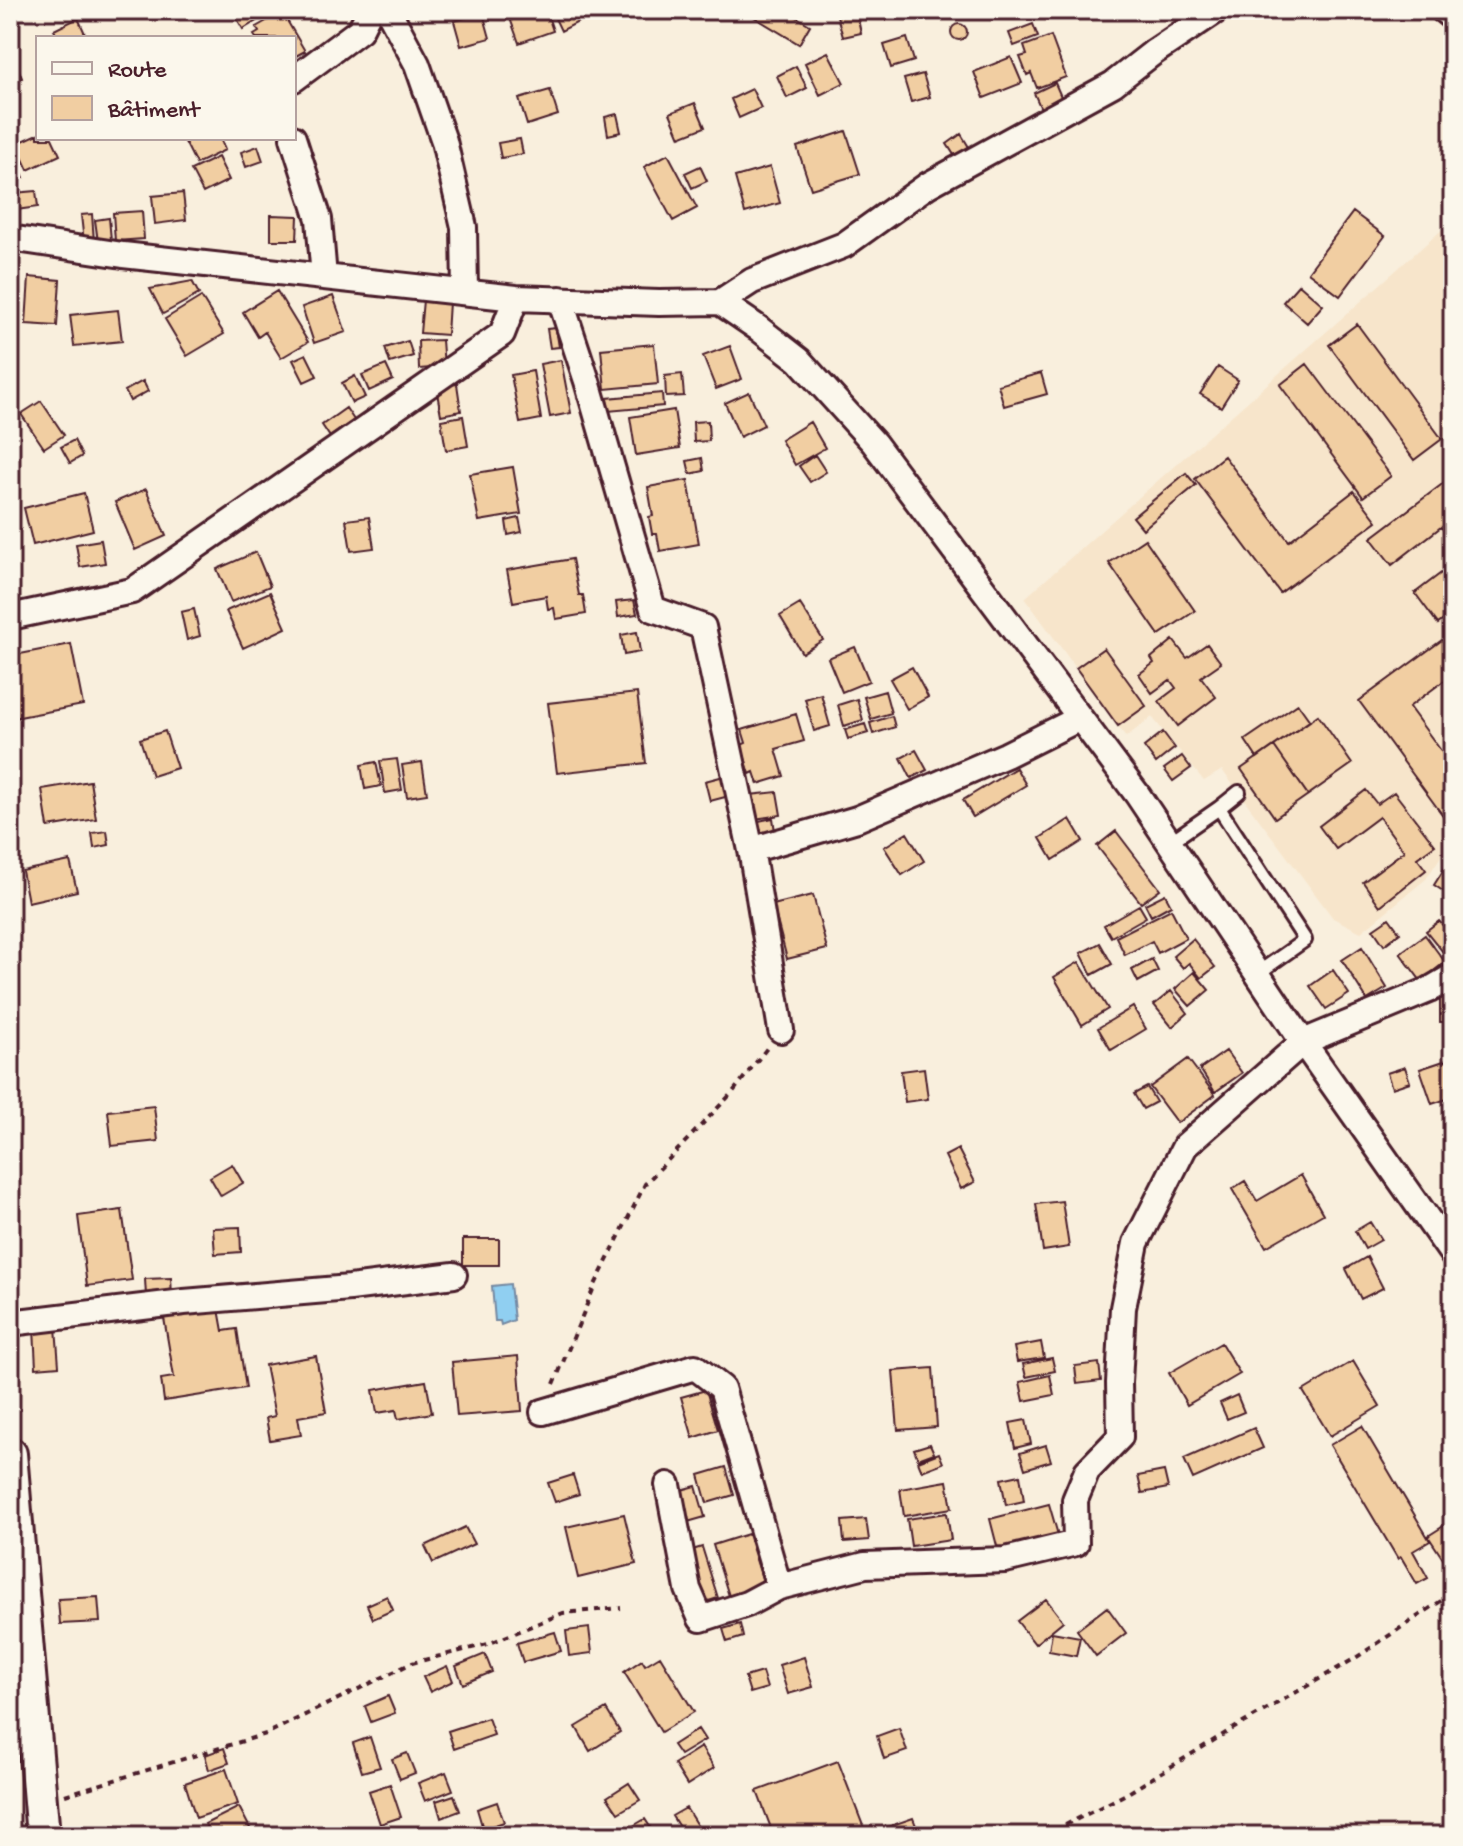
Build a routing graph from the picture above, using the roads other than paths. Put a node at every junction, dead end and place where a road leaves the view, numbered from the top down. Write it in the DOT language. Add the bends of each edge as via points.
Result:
graph roads {
  1 [pos="370,10"];
  2 [pos="388,10"];
  3 [pos="1217,10"];
  4 [pos="1443,10"];
  5 [pos="1453,18"];
  6 [pos="296,78"];
  7 [pos="294,140"];
  8 [pos="10,238"];
  9 [pos="324,277"];
  10 [pos="465,292"];
  11 [pos="516,298"];
  12 [pos="560,299"];
  13 [pos="720,302"];
  14 [pos="10,617"];
  15 [pos="1080,718"];
  16 [pos="1239,792"];
  17 [pos="1219,808"];
  18 [pos="1170,842"];
  19 [pos="751,850"];
  20 [pos="1258,973"];
  21 [pos="1453,976"];
  22 [pos="781,1030"];
  23 [pos="1303,1042"];
  24 [pos="1453,1255"];
  25 [pos="454,1275"];
  26 [pos="10,1323"];
  27 [pos="543,1412"];
  28 [pos="10,1454"];
  29 [pos="668,1485"];
  30 [pos="779,1587"];
  31 [pos="19,1659"];
  32 [pos="43,1836"];
  1 -- 6 [label="street" via="360,30"];
  2 -- 10 [label="street" via="417,64 444,141 464,227"];
  3 -- 13 [label="street" via="1113,84 928,185 844,245 752,281"];
  4 -- 5 [label="street"];
  7 -- 9 [label="street" via="319,219"];
  8 -- 9 [label="street"];
  9 -- 10 [label="street"];
  10 -- 11 [label="street"];
  11 -- 12 [label="street"];
  11 -- 14 [label="street" via="502,334 132,591"];
  12 -- 13 [label="street"];
  12 -- 19 [label="street" via="653,609 703,627"];
  13 -- 15 [label="street" via="799,360 874,443"];
  15 -- 18 [label="street"];
  15 -- 19 [label="street" via="857,819"];
  16 -- 17 [label="lane"];
  17 -- 18 [label="lane"];
  17 -- 20 [label="lane" via="1305,940"];
  18 -- 20 [label="street"];
  19 -- 22 [label="street"];
  20 -- 23 [label="street"];
  21 -- 23 [label="street"];
  23 -- 24 [label="street"];
  23 -- 30 [label="street" via="1185,1146 1136,1243 1123,1308 1120,1437 1087,1471 1075,1500 1076,1543 1005,1560 865,1565"];
  25 -- 26 [label="street"];
  27 -- 30 [label="street" via="695,1367 722,1388"];
  28 -- 31 [label="street"];
  29 -- 30 [label="street" via="688,1589 701,1619"];
  31 -- 32 [label="street"];
}
